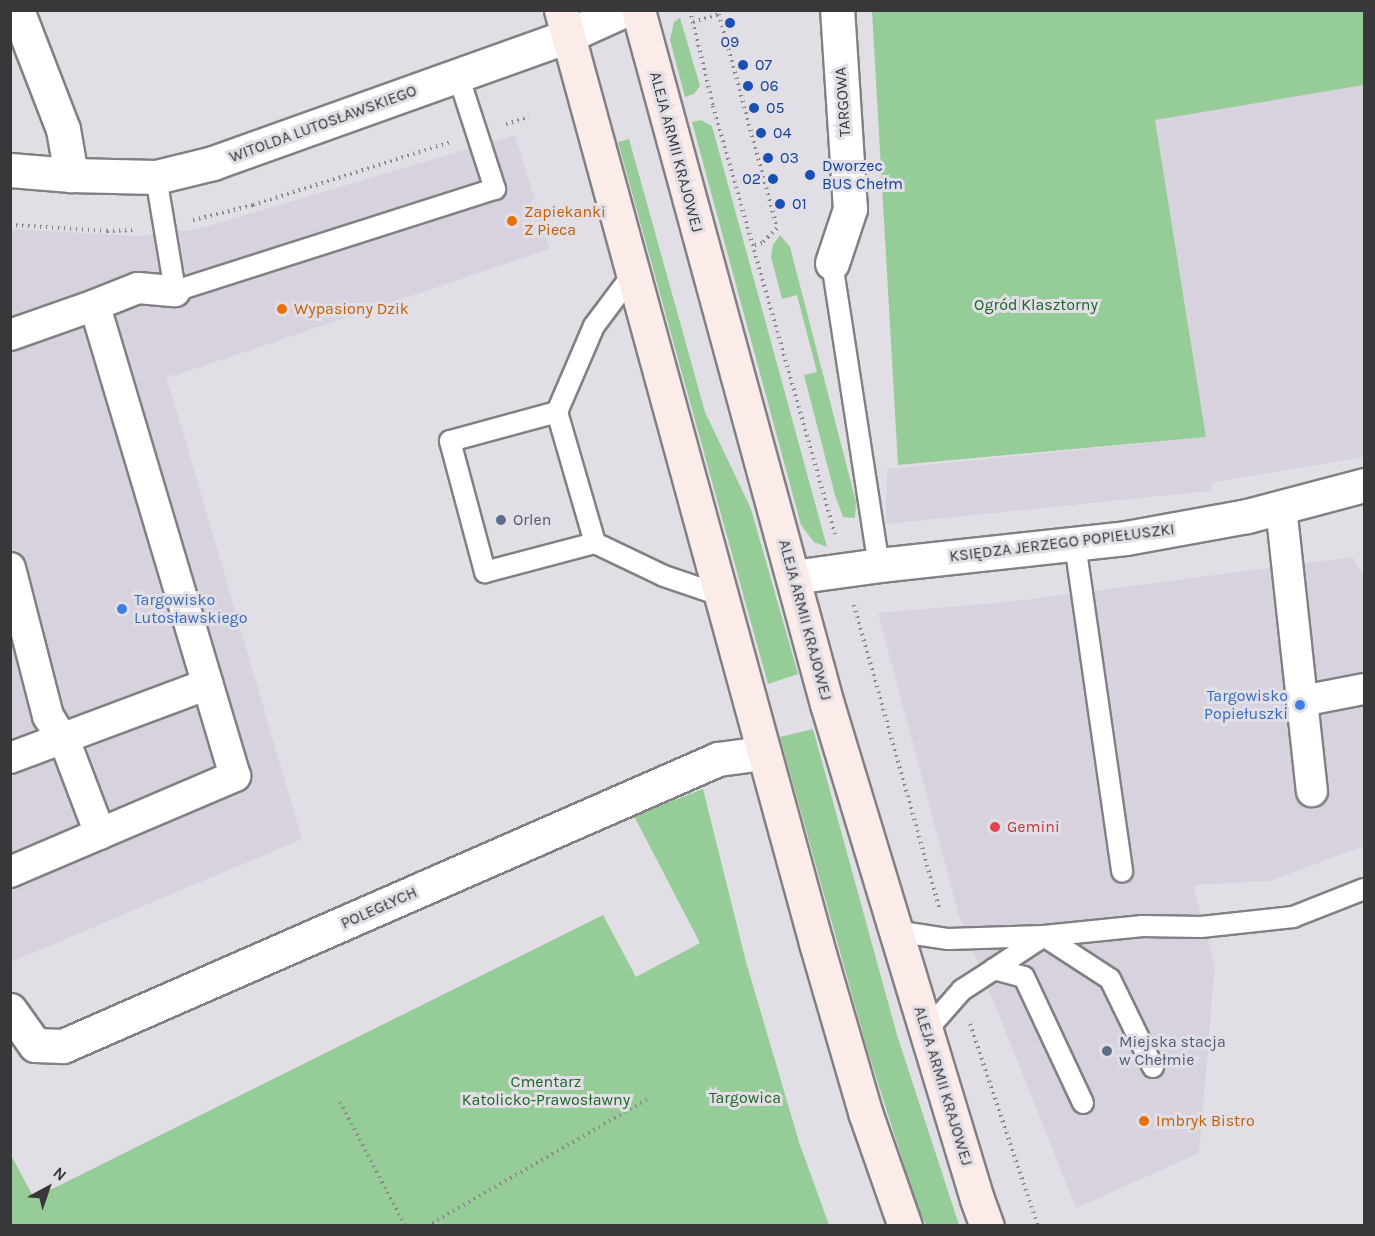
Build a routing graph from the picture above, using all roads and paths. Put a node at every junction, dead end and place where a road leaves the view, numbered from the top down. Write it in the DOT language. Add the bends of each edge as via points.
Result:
graph roads {
  1 [pos="17,10"];
  2 [pos="624,10"];
  3 [pos="638,10"];
  4 [pos="690,10"];
  5 [pos="837,10"];
  6 [pos="693,22"];
  7 [pos="564,23"];
  8 [pos="458,75"];
  9 [pos="529,117"];
  10 [pos="477,133"];
  11 [pos="10,170"];
  12 [pos="71,175"];
  13 [pos="156,177"];
  14 [pos="10,225"];
  15 [pos="164,225"];
  16 [pos="752,246"];
  17 [pos="832,263"];
  18 [pos="633,274"];
  19 [pos="175,291"];
  20 [pos="95,305"];
  21 [pos="10,335"];
  22 [pos="557,412"];
  23 [pos="1365,485"];
  24 [pos="1281,507"];
  25 [pos="596,543"];
  26 [pos="1075,544"];
  27 [pos="879,565"];
  28 [pos="10,568"];
  29 [pos="845,572"];
  30 [pos="793,578"];
  31 [pos="720,595"];
  32 [pos="208,684"];
  33 [pos="1365,689"];
  34 [pos="1302,701"];
  35 [pos="61,737"];
  36 [pos="762,753"];
  37 [pos="10,758"];
  38 [pos="1312,791"];
  39 [pos="100,834"];
  40 [pos="10,872"];
  41 [pos="1122,872"];
  42 [pos="1365,889"];
  43 [pos="895,931"];
  44 [pos="1044,936"];
  45 [pos="948,939"];
  46 [pos="994,969"];
  47 [pos="962,990"];
  48 [pos="10,1010"];
  49 [pos="926,1031"];
  50 [pos="1153,1067"];
  51 [pos="648,1099"];
  52 [pos="340,1102"];
  53 [pos="1083,1104"];
  54 [pos="405,1226"];
  55 [pos="426,1226"];
  56 [pos="905,1226"];
  57 [pos="987,1226"];
  58 [pos="1038,1226"];
  1 -- 12 [label="street" via="63,129"];
  2 -- 7 [label="street, WITOLDA LUTOSŁAWSKIEGO"];
  3 -- 30 [label="main road, ALEJA ARMII KRAJOWEJ"];
  4 -- 6 [label="path"];
  5 -- 17 [label="street, TARGOWA" via="850,209"];
  6 -- 16 [label="path"];
  6 -- 16 [label="path" via="719,14 777,228 762,243"];
  7 -- 8 [label="street, WITOLDA LUTOSŁAWSKIEGO"];
  7 -- 18 [label="main road"];
  8 -- 10 [label="lane"];
  8 -- 13 [label="street, WITOLDA LUTOSŁAWSKIEGO" via="213,163"];
  9 -- 10 [label="path"];
  10 -- 15 [label="path" via="253,205"];
  10 -- 19 [label="lane" via="495,189"];
  11 -- 12 [label="street, WITOLDA LUTOSŁAWSKIEGO"];
  12 -- 13 [label="street, WITOLDA LUTOSŁAWSKIEGO"];
  13 -- 15 [label="lane"];
  14 -- 15 [label="path" via="107,231"];
  15 -- 19 [label="lane"];
  16 -- 29 [label="path"];
  17 -- 27 [label="lane"];
  18 -- 22 [label="lane" via="594,326"];
  18 -- 31 [label="main road"];
  19 -- 20 [label="street" via="138,288"];
  20 -- 21 [label="street"];
  20 -- 32 [label="street"];
  22 -- 25 [label="lane"];
  22 -- 25 [label="lane" via="450,441 485,572"];
  23 -- 24 [label="street, KSIĘDZA JERZEGO POPIEŁUSZKI"];
  24 -- 26 [label="street, KSIĘDZA JERZEGO POPIEŁUSZKI" via="1126,538"];
  24 -- 34 [label="street"];
  25 -- 31 [label="lane" via="664,576"];
  26 -- 27 [label="street, KSIĘDZA JERZEGO POPIEŁUSZKI"];
  26 -- 41 [label="lane"];
  27 -- 29 [label="street, KSIĘDZA JERZEGO POPIEŁUSZKI"];
  28 -- 35 [label="street" via="48,717"];
  29 -- 30 [label="street, KSIĘDZA JERZEGO POPIEŁUSZKI"];
  29 -- 45 [label="path"];
  30 -- 43 [label="main road, ALEJA ARMII KRAJOWEJ"];
  31 -- 36 [label="main road"];
  32 -- 35 [label="street"];
  32 -- 39 [label="street" via="235,776"];
  33 -- 34 [label="street"];
  34 -- 38 [label="street"];
  35 -- 37 [label="street"];
  35 -- 39 [label="street"];
  36 -- 48 [label="street, POLEGŁYCH" via="718,759 63,1046 35,1045"];
  36 -- 56 [label="main road" via="865,1112"];
  39 -- 40 [label="street"];
  42 -- 44 [label="lane" via="1293,917"];
  43 -- 45 [label="lane"];
  43 -- 49 [label="main road, ALEJA ARMII KRAJOWEJ"];
  44 -- 45 [label="lane"];
  44 -- 46 [label="lane"];
  44 -- 50 [label="lane" via="1110,979"];
  46 -- 47 [label="lane"];
  46 -- 53 [label="lane" via="1024,977"];
  47 -- 49 [label="lane"];
  47 -- 58 [label="path" via="972,1031"];
  49 -- 57 [label="main road, ALEJA ARMII KRAJOWEJ"];
  51 -- 55 [label="path"];
  52 -- 54 [label="path"];
}
